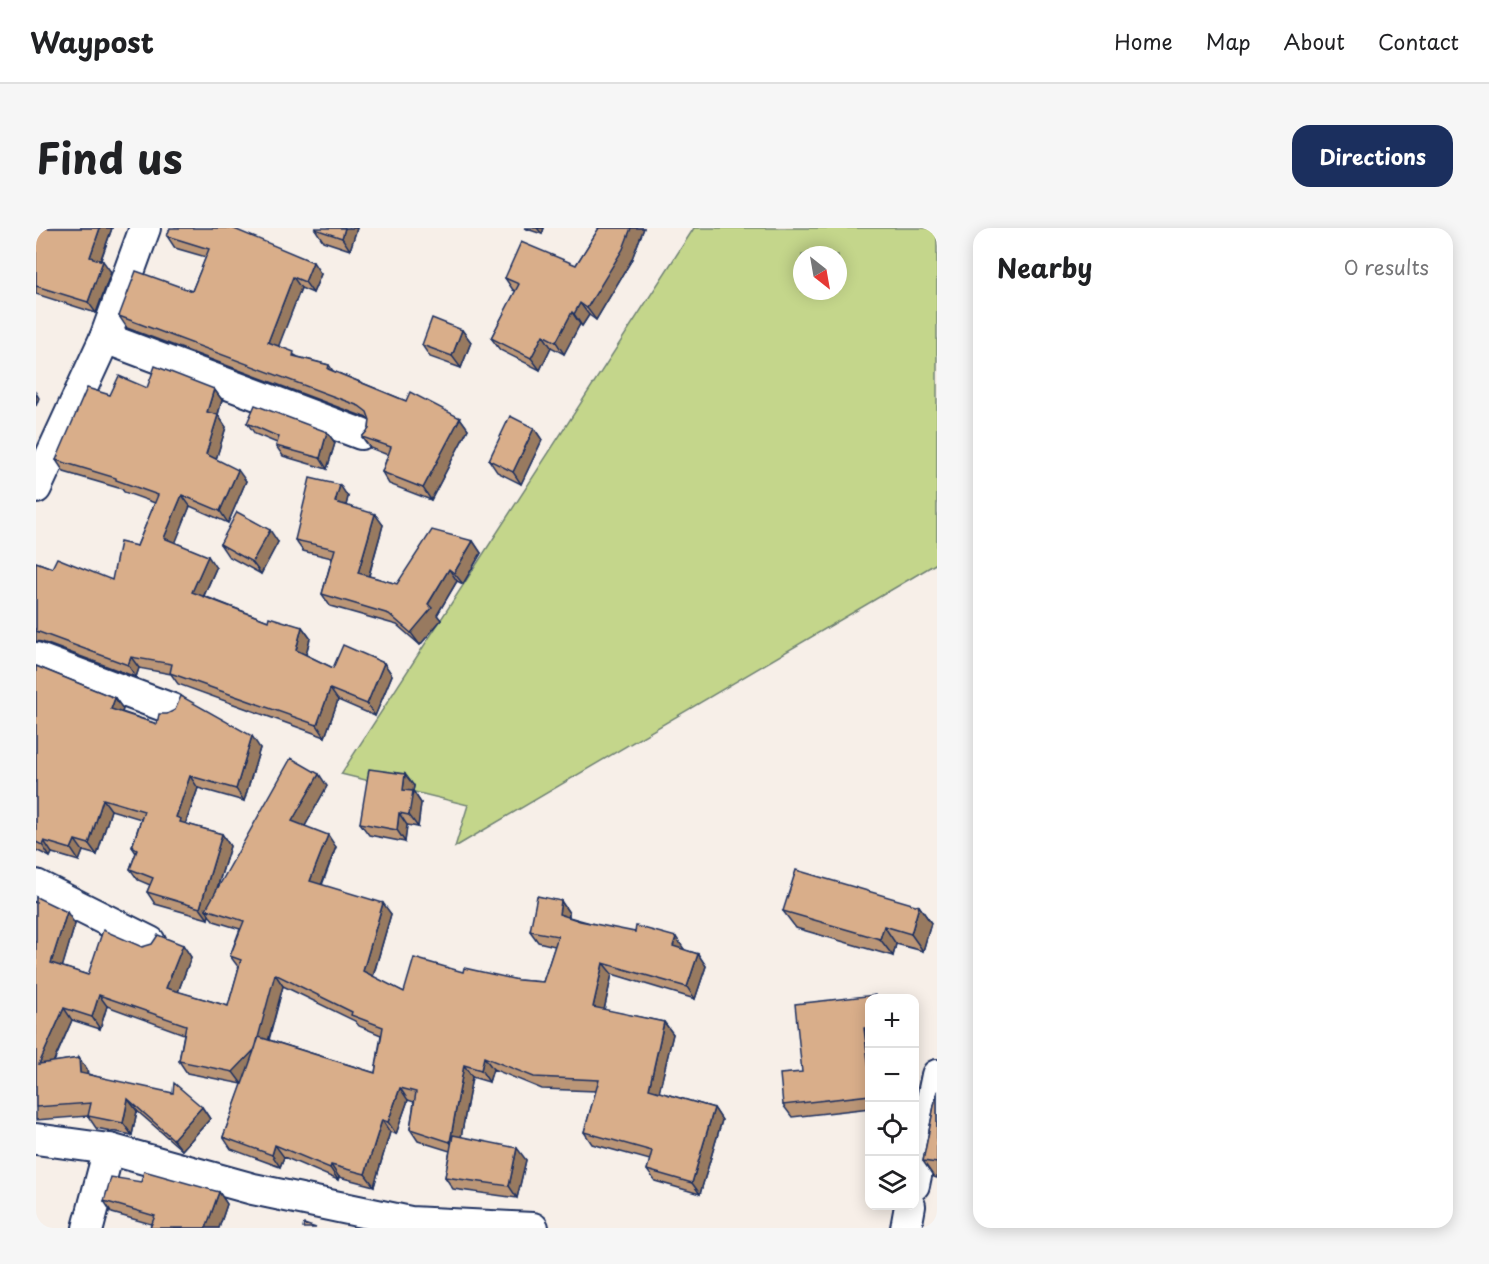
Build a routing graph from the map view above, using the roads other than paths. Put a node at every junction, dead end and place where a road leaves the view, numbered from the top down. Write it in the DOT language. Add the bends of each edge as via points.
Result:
graph roads {
  1 [pos="145,228"];
  2 [pos="105,338"];
  3 [pos="361,434"];
  4 [pos="36,488"];
  5 [pos="36,658"];
  6 [pos="172,709"];
  7 [pos="36,885"];
  8 [pos="150,942"];
  9 [pos="937,1075"];
  10 [pos="36,1139"];
  11 [pos="109,1149"];
  12 [pos="919,1165"];
  13 [pos="909,1210"];
  14 [pos="88,1228"];
  15 [pos="533,1228"];
  16 [pos="906,1228"];
  1 -- 2 [label="street"];
  2 -- 3 [label="street"];
  2 -- 4 [label="street"];
  5 -- 6 [label="street"];
  7 -- 8 [label="street"];
  9 -- 12 [label="street"];
  10 -- 11 [label="street"];
  11 -- 14 [label="street"];
  11 -- 15 [label="street" via="253,1189 410,1222"];
  13 -- 16 [label="street"];
}
